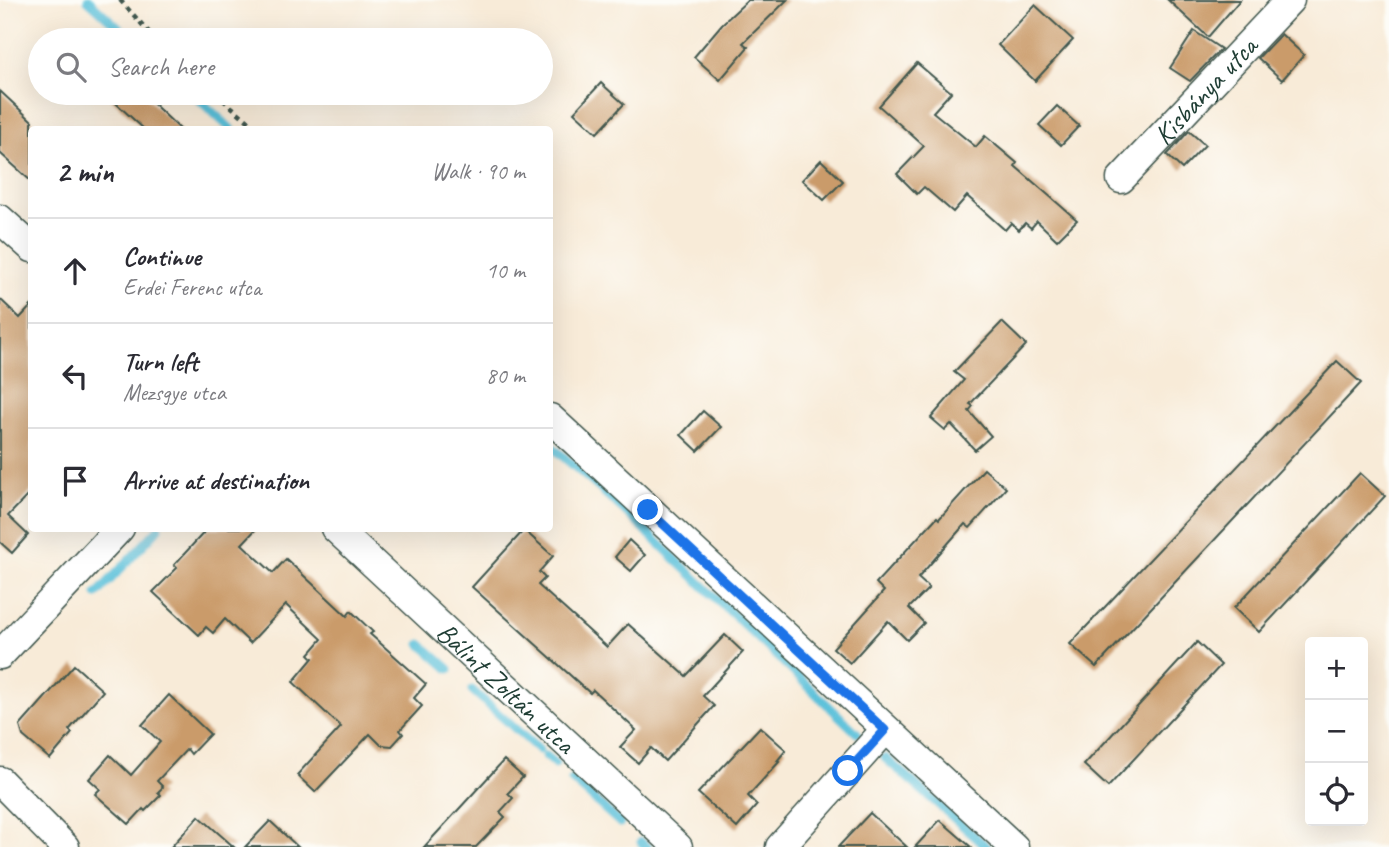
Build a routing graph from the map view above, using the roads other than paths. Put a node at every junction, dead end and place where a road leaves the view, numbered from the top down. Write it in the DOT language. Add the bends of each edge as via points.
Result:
graph roads {
  1 [pos="1290,0"];
  2 [pos="1121,178"];
  3 [pos="0,219"];
  4 [pos="28,244"];
  5 [pos="553,421"];
  6 [pos="116,532"];
  7 [pos="338,532"];
  8 [pos="0,655"];
  9 [pos="885,730"];
  10 [pos="0,781"];
  11 [pos="65,847"];
  12 [pos="678,847"];
  13 [pos="780,847"];
  14 [pos="1014,847"];
  1 -- 2 [label="street, Kisbánya utca"];
  3 -- 4 [label="street"];
  5 -- 9 [label="street"];
  6 -- 8 [label="street"];
  7 -- 12 [label="street, Bálint Zoltán utca"];
  9 -- 13 [label="street"];
  9 -- 14 [label="street"];
  10 -- 11 [label="street"];
}
